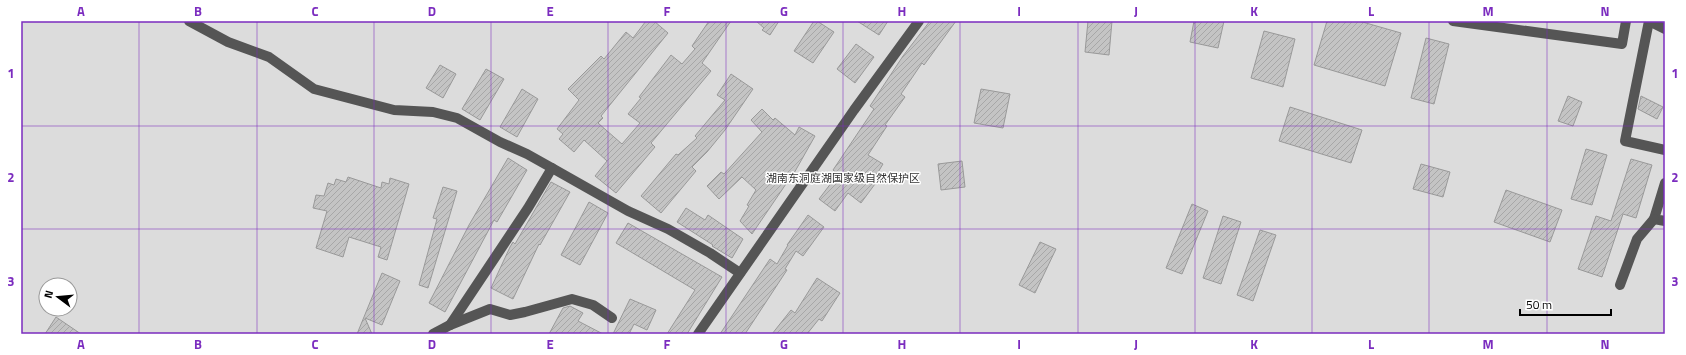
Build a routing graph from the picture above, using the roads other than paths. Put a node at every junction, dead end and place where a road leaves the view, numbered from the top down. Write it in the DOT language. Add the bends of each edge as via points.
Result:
graph roads {
  1 [pos="189,21"];
  2 [pos="919,21"];
  3 [pos="1453,21"];
  4 [pos="1626,21"];
  5 [pos="1649,21"];
  6 [pos="1665,29"];
  7 [pos="1665,150"];
  8 [pos="552,168"];
  9 [pos="1665,184"];
  10 [pos="1654,219"];
  11 [pos="1665,221"];
  12 [pos="740,273"];
  13 [pos="1620,285"];
  14 [pos="612,318"];
  15 [pos="450,324"];
  16 [pos="433,334"];
  17 [pos="698,334"];
  1 -- 8 [label="street" via="228,42 268,57 314,88 394,110 433,112 457,118"];
  2 -- 12 [label="street"];
  3 -- 4 [label="street" via="1622,44"];
  5 -- 6 [label="street"];
  5 -- 7 [label="street" via="1625,141"];
  8 -- 12 [label="street" via="628,211 668,229"];
  8 -- 15 [label="street"];
  9 -- 10 [label="street"];
  10 -- 11 [label="street"];
  10 -- 13 [label="street" via="1637,239"];
  12 -- 17 [label="street"];
  14 -- 15 [label="street" via="593,305 572,299 510,315 490,309"];
  15 -- 16 [label="street"];
}
